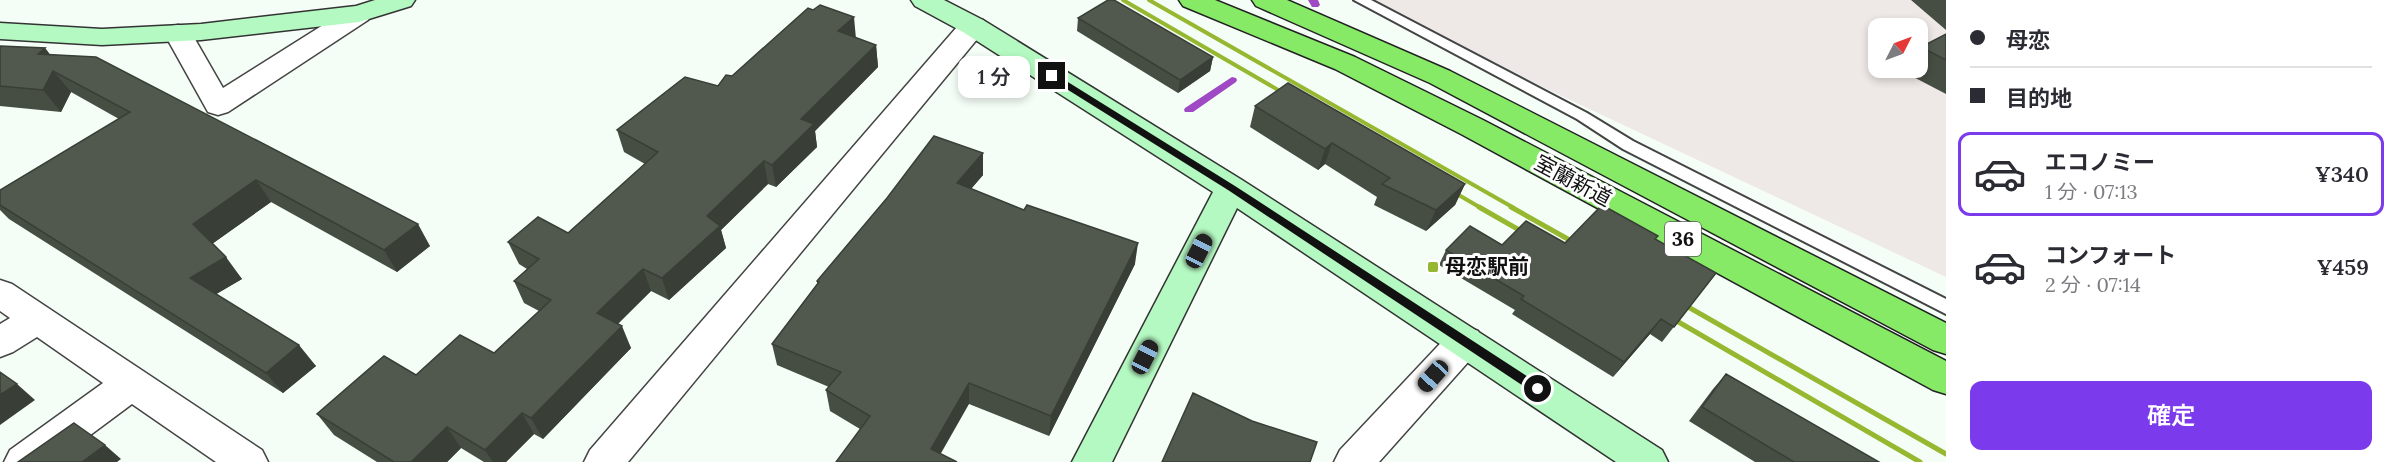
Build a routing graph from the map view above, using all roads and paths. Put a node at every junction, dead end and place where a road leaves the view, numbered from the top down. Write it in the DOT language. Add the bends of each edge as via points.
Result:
graph roads {
  1 [pos="402,0"];
  2 [pos="1192,0"];
  3 [pos="1265,0"];
  4 [pos="1361,0"];
  5 [pos="946,9"];
  6 [pos="359,14"];
  7 [pos="0,31"];
  8 [pos="177,33"];
  9 [pos="1429,88"];
  10 [pos="1231,188"];
  11 [pos="0,293"];
  12 [pos="1946,307"];
  13 [pos="36,319"];
  14 [pos="1946,340"];
  15 [pos="1465,341"];
  16 [pos="0,342"];
  17 [pos="1946,379"];
  18 [pos="132,383"];
  19 [pos="24,462"];
  20 [pos="248,462"];
  21 [pos="604,462"];
  22 [pos="1092,462"];
  23 [pos="1354,462"];
  24 [pos="1648,462"];
  1 -- 6 [label="street"];
  2 -- 9 [label="highway, 室蘭新道 / 36" via="1345,63"];
  3 -- 9 [label="highway, 室蘭新道 / 36"];
  4 -- 12 [label="lane" via="1582,116 1628,145"];
  5 -- 10 [label="street"];
  5 -- 21 [label="street"];
  6 -- 8 [label="street"];
  6 -- 8 [label="street" via="218,105"];
  7 -- 8 [label="street" via="102,37"];
  9 -- 14 [label="highway, 室蘭新道 / 36"];
  9 -- 17 [label="highway, 室蘭新道 / 36"];
  10 -- 15 [label="street"];
  10 -- 22 [label="street"];
  11 -- 13 [label="street"];
  13 -- 16 [label="street"];
  13 -- 18 [label="street"];
  15 -- 23 [label="street"];
  15 -- 24 [label="street"];
  18 -- 19 [label="street"];
  18 -- 20 [label="street"];
}
